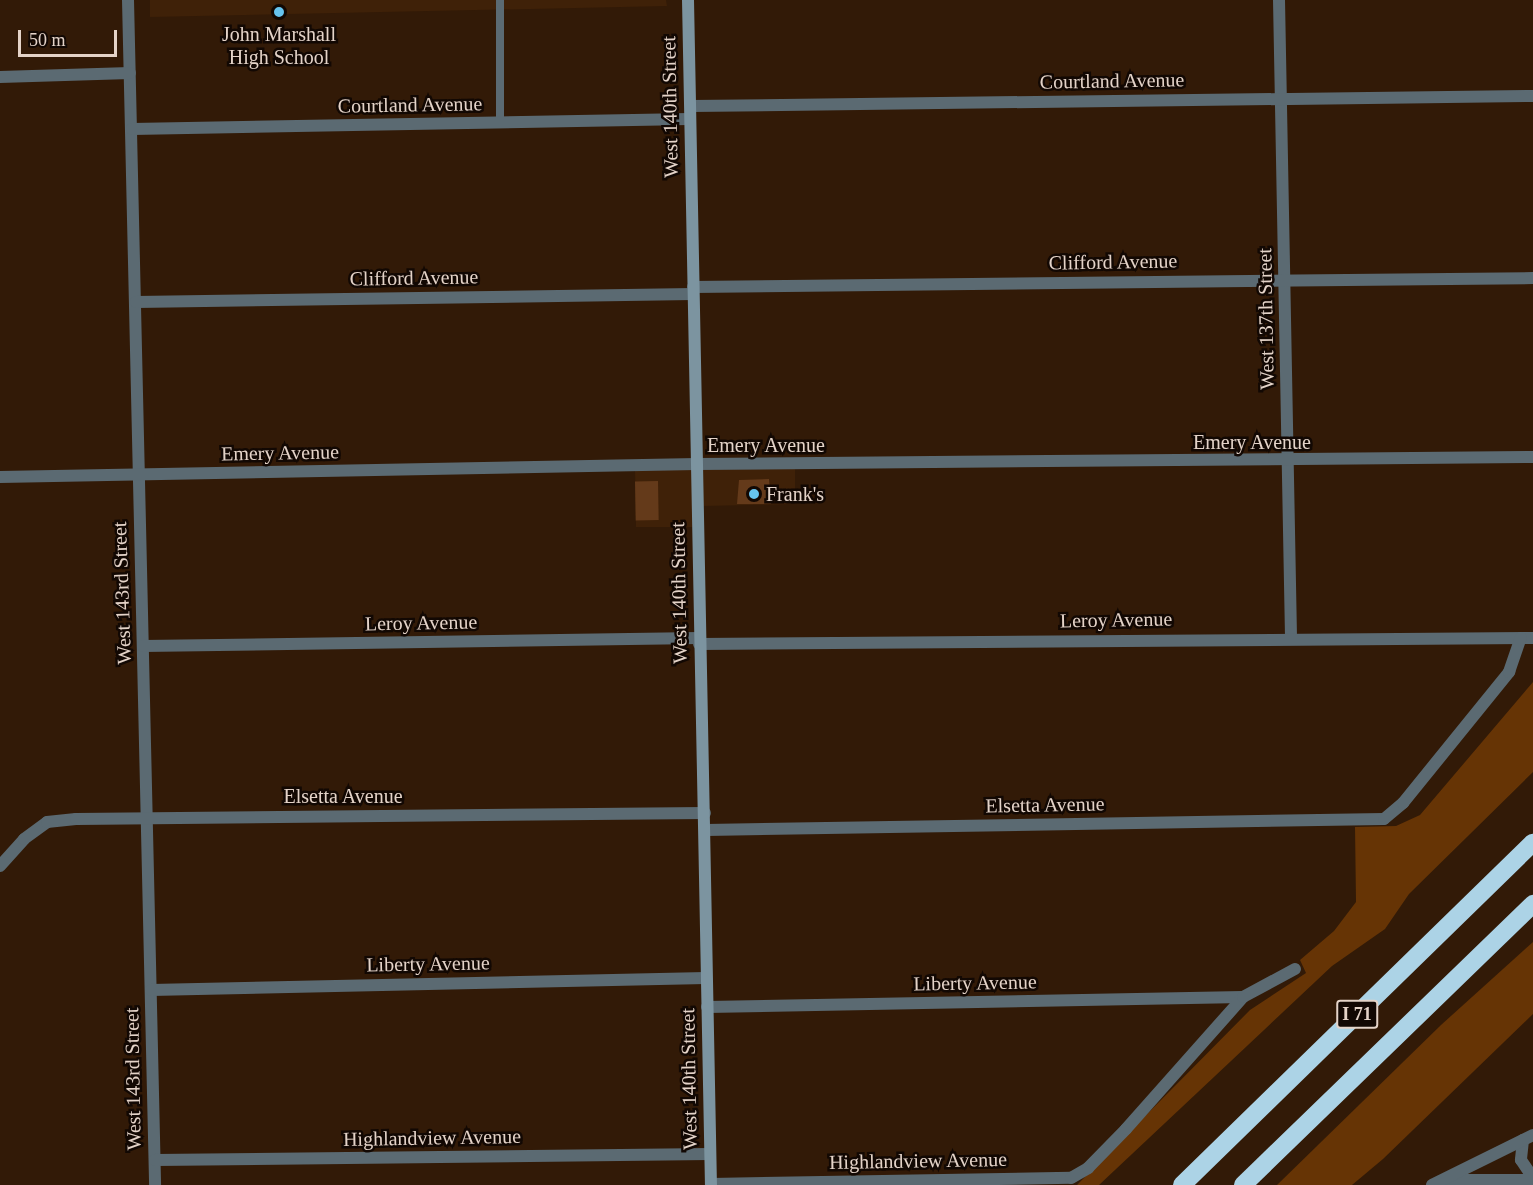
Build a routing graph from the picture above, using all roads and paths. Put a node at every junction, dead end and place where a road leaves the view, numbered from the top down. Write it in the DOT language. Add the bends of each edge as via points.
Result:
graph roads {
  1 [pos="128,0"];
  2 [pos="500,0"];
  3 [pos="688,0"];
  4 [pos="1279,0"];
  5 [pos="130,73"];
  6 [pos="0,77"];
  7 [pos="1533,96"];
  8 [pos="1281,98"];
  9 [pos="690,113"];
  10 [pos="500,123"];
  11 [pos="132,129"];
  12 [pos="1533,278"];
  13 [pos="1285,280"];
  14 [pos="693,290"];
  15 [pos="136,302"];
  16 [pos="1533,457"];
  17 [pos="1287,461"];
  18 [pos="697,464"];
  19 [pos="139,475"];
  20 [pos="0,477"];
  21 [pos="1291,638"];
  22 [pos="1527,638"];
  23 [pos="699,641"];
  24 [pos="143,646"];
  25 [pos="705,813"];
  26 [pos="147,817"];
  27 [pos="706,830"];
  28 [pos="1533,837"];
  29 [pos="1533,843"];
  30 [pos="0,866"];
  31 [pos="1489,886"];
  32 [pos="1533,904"];
  33 [pos="1533,914"];
  34 [pos="1473,962"];
  35 [pos="1295,969"];
  36 [pos="706,978"];
  37 [pos="151,990"];
  38 [pos="1243,997"];
  39 [pos="707,1007"];
  40 [pos="1528,1137"];
  41 [pos="710,1154"];
  42 [pos="155,1160"];
  43 [pos="1533,1179"];
  44 [pos="1444,1180"];
  45 [pos="155,1185"];
  46 [pos="711,1185"];
  47 [pos="1182,1185"];
  48 [pos="1244,1185"];
  49 [pos="1432,1185"];
  1 -- 5 [label="street, West 143rd Street"];
  2 -- 10 [label="lane"];
  3 -- 9 [label="street, West 140th Street"];
  4 -- 8 [label="street, West 137th Street"];
  5 -- 6 [label="street"];
  5 -- 11 [label="street, West 143rd Street"];
  7 -- 8 [label="street, Courtland Avenue"];
  8 -- 9 [label="street, Courtland Avenue"];
  8 -- 13 [label="street, West 137th Street"];
  9 -- 10 [label="street, Courtland Avenue"];
  9 -- 14 [label="street, West 140th Street"];
  10 -- 11 [label="street, Courtland Avenue"];
  11 -- 15 [label="street, West 143rd Street"];
  12 -- 13 [label="street, Clifford Avenue"];
  13 -- 14 [label="street, Clifford Avenue"];
  13 -- 17 [label="street, West 137th Street"];
  14 -- 15 [label="street, Clifford Avenue"];
  14 -- 18 [label="street, West 140th Street"];
  15 -- 19 [label="street, West 143rd Street"];
  16 -- 17 [label="street, Emery Avenue"];
  17 -- 18 [label="street, Emery Avenue"];
  17 -- 21 [label="street, West 137th Street"];
  18 -- 19 [label="street, Emery Avenue"];
  18 -- 23 [label="street, West 140th Street"];
  19 -- 20 [label="street, Emery Avenue"];
  19 -- 24 [label="street, West 143rd Street"];
  21 -- 22 [label="street, Leroy Avenue"];
  21 -- 23 [label="street, Leroy Avenue"];
  22 -- 27 [label="street, Elsetta Avenue" via="1509,672 1403,803 1384,819"];
  23 -- 24 [label="street, Leroy Avenue"];
  23 -- 25 [label="street, West 140th Street"];
  24 -- 26 [label="street, West 143rd Street"];
  25 -- 26 [label="street, Elsetta Avenue"];
  25 -- 27 [label="street, West 140th Street"];
  26 -- 30 [label="street, Elsetta Avenue" via="47,822 24,839"];
  26 -- 37 [label="street, West 143rd Street"];
  27 -- 36 [label="street, West 140th Street"];
  28 -- 31 [label="highway"];
  29 -- 31 [label="highway, I 71"];
  31 -- 47 [label="highway, I 71"];
  32 -- 34 [label="highway, I 71"];
  33 -- 34 [label="highway"];
  34 -- 48 [label="highway, I 71"];
  35 -- 38 [label="street"];
  36 -- 37 [label="street, Liberty Avenue"];
  36 -- 39 [label="street, West 140th Street"];
  37 -- 42 [label="street, West 143rd Street"];
  38 -- 39 [label="street, Liberty Avenue"];
  38 -- 46 [label="street, Highlandview Avenue" via="1088,1168 1071,1178"];
  39 -- 41 [label="street, West 140th Street"];
  40 -- 43 [label="street" via="1521,1161"];
  40 -- 44 [label="street"];
  41 -- 42 [label="street, Highlandview Avenue"];
  41 -- 46 [label="street, West 140th Street"];
  42 -- 45 [label="street, West 143rd Street"];
  43 -- 44 [label="street"];
  44 -- 49 [label="street"];
}
